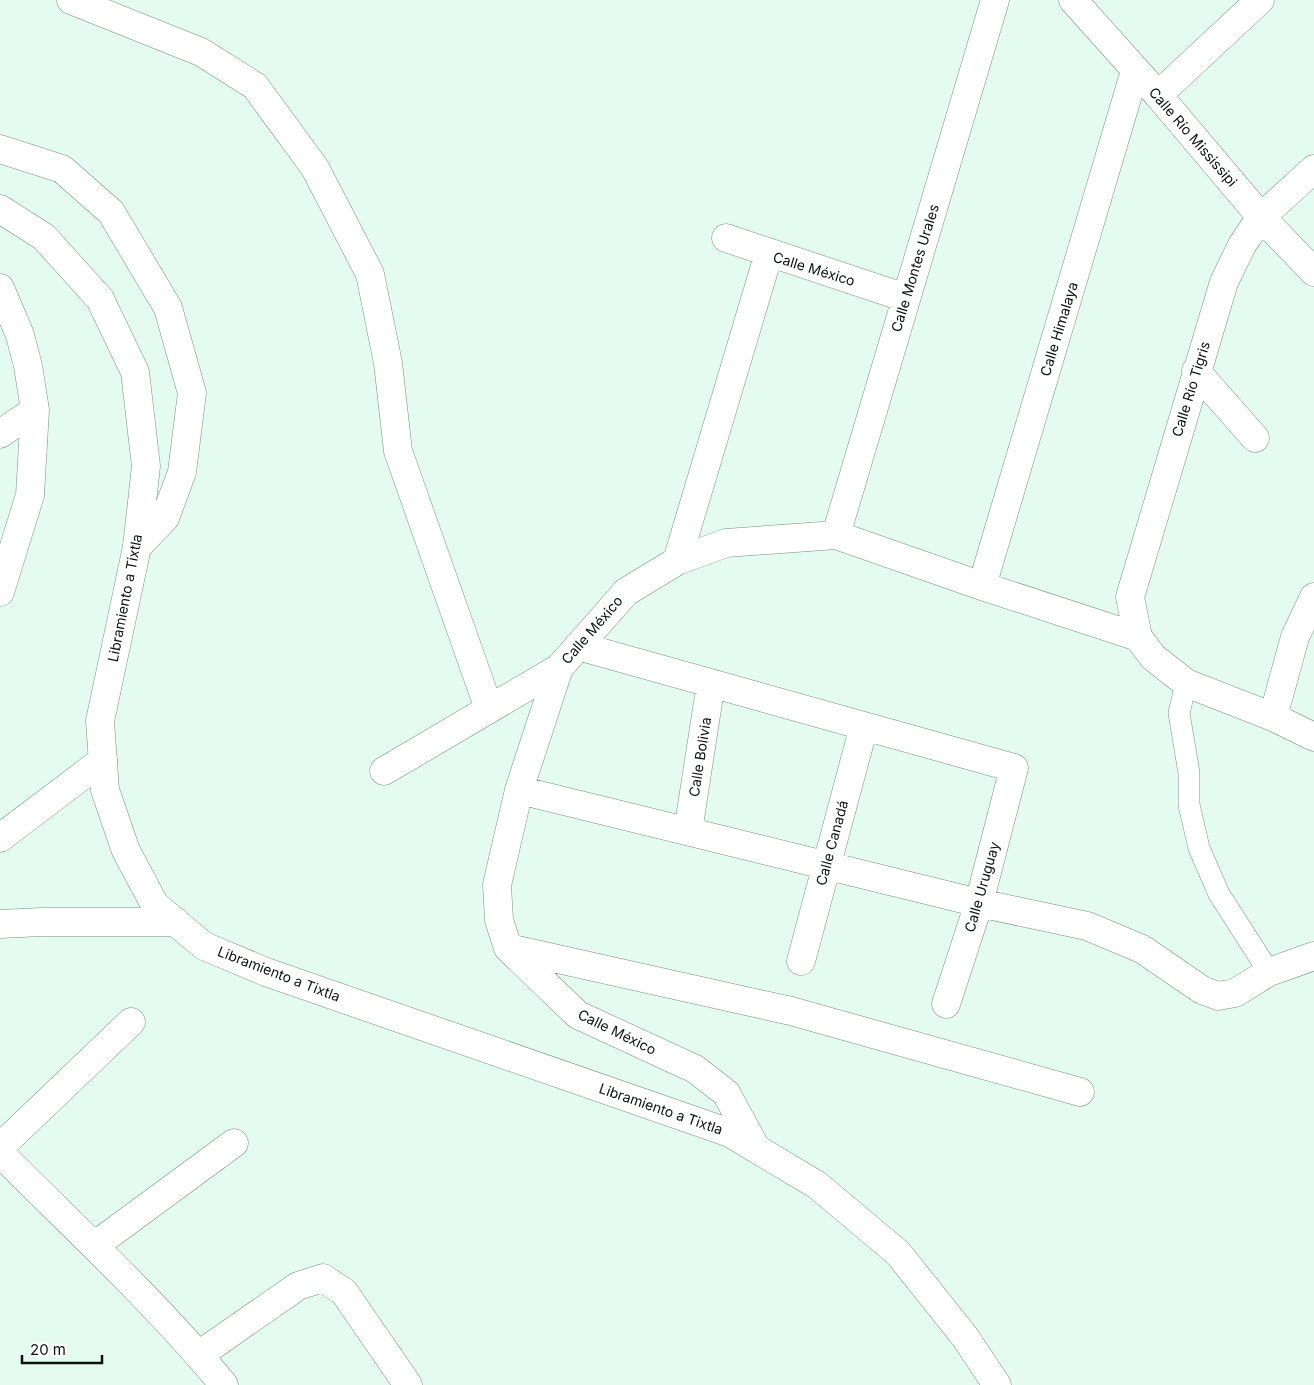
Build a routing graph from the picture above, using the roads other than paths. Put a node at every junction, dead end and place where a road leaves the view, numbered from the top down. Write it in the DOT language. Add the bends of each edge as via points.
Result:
graph roads {
  1 [pos="72,0"];
  2 [pos="995,0"];
  3 [pos="1073,0"];
  4 [pos="1260,0"];
  5 [pos="1136,71"];
  6 [pos="1158,95"];
  7 [pos="4,147"];
  8 [pos="1314,169"];
  9 [pos="0,209"];
  10 [pos="1261,217"];
  11 [pos="726,238"];
  12 [pos="769,252"];
  13 [pos="1314,272"];
  14 [pos="0,288"];
  15 [pos="906,298"];
  16 [pos="1196,371"];
  17 [pos="34,410"];
  18 [pos="0,434"];
  19 [pos="1254,438"];
  20 [pos="836,535"];
  21 [pos="137,548"];
  22 [pos="678,561"];
  23 [pos="982,586"];
  24 [pos="0,592"];
  25 [pos="1314,597"];
  26 [pos="1138,637"];
  27 [pos="578,646"];
  28 [pos="559,668"];
  29 [pos="711,683"];
  30 [pos="1186,683"];
  31 [pos="489,710"];
  32 [pos="1273,717"];
  33 [pos="864,726"];
  34 [pos="1314,737"];
  35 [pos="103,760"];
  36 [pos="384,770"];
  37 [pos="519,790"];
  38 [pos="688,831"];
  39 [pos="0,838"];
  40 [pos="826,865"];
  41 [pos="979,903"];
  42 [pos="176,922"];
  43 [pos="0,924"];
  44 [pos="508,948"];
  45 [pos="1314,956"];
  46 [pos="801,961"];
  47 [pos="1269,972"];
  48 [pos="946,1004"];
  49 [pos="131,1022"];
  50 [pos="1080,1092"];
  51 [pos="234,1143"];
  52 [pos="0,1147"];
  53 [pos="756,1148"];
  54 [pos="0,1153"];
  55 [pos="94,1246"];
  56 [pos="199,1355"];
  57 [pos="224,1385"];
  58 [pos="408,1385"];
  59 [pos="996,1385"];
  1 -- 31 [label="street" via="201,52 255,86 315,168 370,274 388,363 398,452"];
  2 -- 15 [label="street, Calle Montes Urales"];
  3 -- 5 [label="street, Calle Río Mississipi"];
  4 -- 6 [label="street"];
  5 -- 6 [label="street, Calle Río Mississipi"];
  5 -- 23 [label="street, Calle Himalaya"];
  6 -- 10 [label="street, Calle Río Mississipi"];
  7 -- 21 [label="street" via="62,169 111,212 168,308 192,393 182,472 165,518"];
  8 -- 10 [label="street, Calle Río Tigris"];
  9 -- 21 [label="street, Libramiento a Tixtla" via="44,237 100,299 135,372 146,466"];
  10 -- 13 [label="street, Calle Río Mississipi"];
  10 -- 16 [label="street, Calle Río Tigris" via="1242,245 1224,282"];
  11 -- 12 [label="street"];
  12 -- 15 [label="street, Calle México"];
  12 -- 22 [label="street, Calle México"];
  14 -- 17 [label="street" via="20,335"];
  15 -- 20 [label="street, Calle Montes Urales"];
  16 -- 19 [label="street"];
  16 -- 26 [label="street, Calle Río Tigris" via="1130,597"];
  17 -- 18 [label="street"];
  17 -- 24 [label="street" via="30,494"];
  20 -- 22 [label="street" via="726,543"];
  20 -- 23 [label="street"];
  21 -- 35 [label="street, Libramiento a Tixtla" via="100,721"];
  22 -- 27 [label="street, Calle México" via="626,592"];
  23 -- 26 [label="street"];
  25 -- 32 [label="street" via="1295,637"];
  26 -- 30 [label="street" via="1153,657"];
  27 -- 28 [label="street, Calle México"];
  27 -- 29 [label="street"];
  28 -- 31 [label="street"];
  28 -- 37 [label="street, Calle México"];
  29 -- 33 [label="street"];
  29 -- 38 [label="street, Calle Bolivia"];
  30 -- 32 [label="street"];
  30 -- 47 [label="street" via="1179,713 1189,773 1189,805 1199,848 1218,894"];
  31 -- 36 [label="street"];
  32 -- 34 [label="street"];
  33 -- 40 [label="street, Calle Canadá"];
  33 -- 41 [label="street, Calle Uruguay" via="1014,768"];
  35 -- 39 [label="street"];
  35 -- 42 [label="street, Libramiento a Tixtla" via="105,790 126,851 155,905"];
  37 -- 38 [label="street"];
  37 -- 44 [label="street, Calle México" via="497,885 499,920"];
  38 -- 40 [label="street"];
  40 -- 41 [label="street"];
  40 -- 46 [label="street, Calle Canadá"];
  41 -- 47 [label="street" via="1086,926 1142,949 1202,990 1218,996 1235,993"];
  41 -- 48 [label="street, Calle Uruguay"];
  42 -- 43 [label="street"];
  42 -- 53 [label="street, Libramiento a Tixtla" via="204,946 266,972 730,1133"];
  44 -- 50 [label="street" via="791,1011"];
  44 -- 53 [label="street, Calle México" via="578,1015 695,1069 726,1094"];
  45 -- 47 [label="street"];
  49 -- 52 [label="street"];
  51 -- 55 [label="street"];
  53 -- 59 [label="street, Libramiento a Tixtla" via="817,1185 898,1253 965,1337"];
  54 -- 55 [label="street"];
  55 -- 56 [label="street"];
  56 -- 57 [label="street"];
  56 -- 58 [label="street" via="298,1286 322,1278 344,1292"];
}
